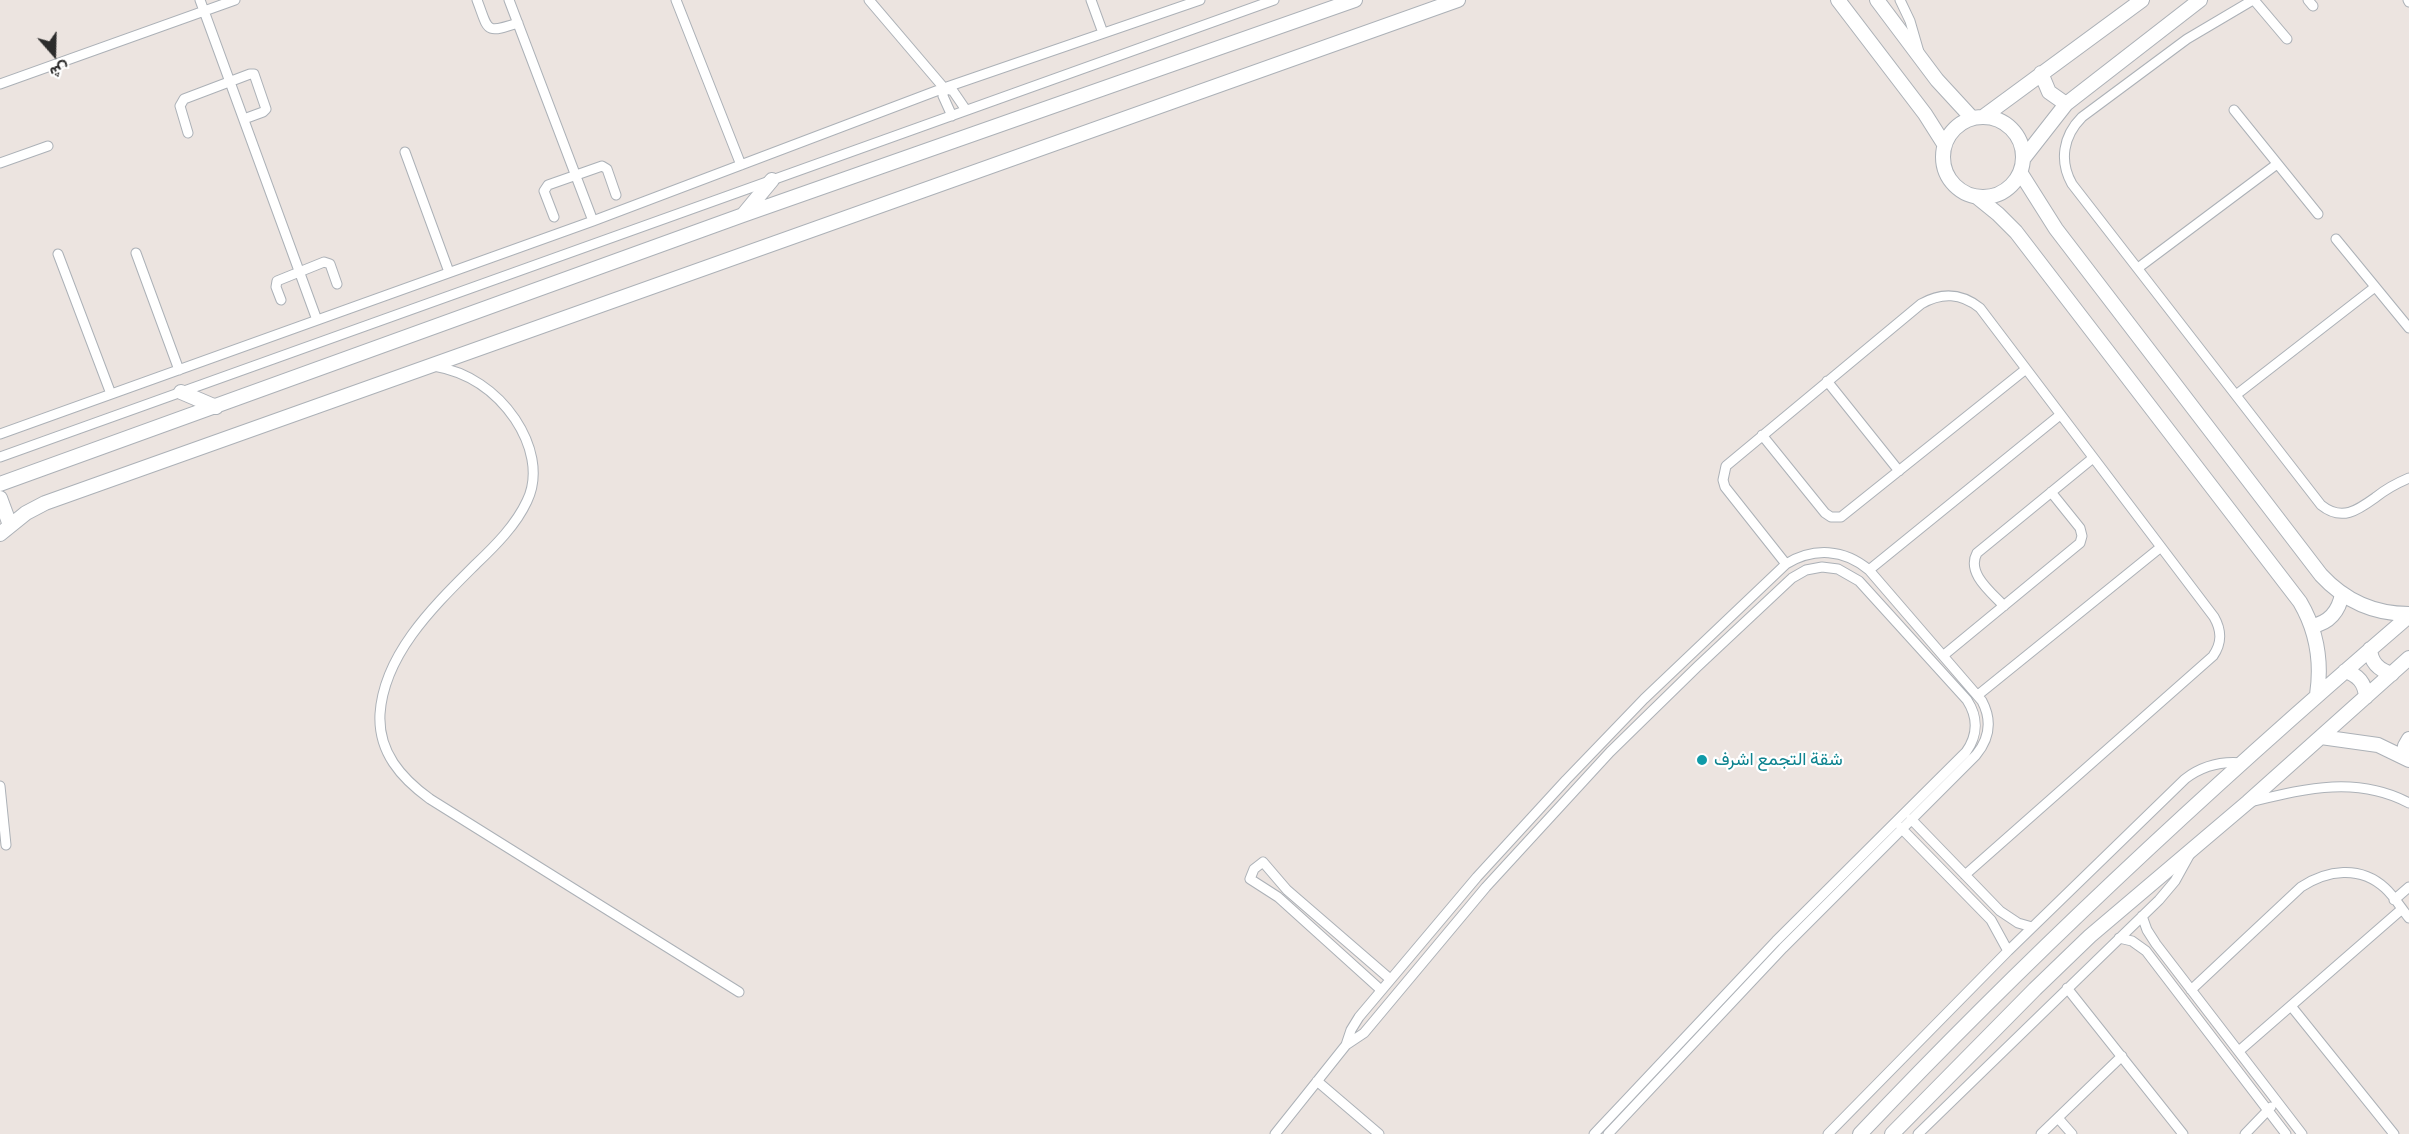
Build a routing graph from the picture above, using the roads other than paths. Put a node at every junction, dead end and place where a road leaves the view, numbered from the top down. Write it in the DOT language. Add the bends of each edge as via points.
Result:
graph roads {
  1 [pos="200,0"];
  2 [pos="235,0"];
  3 [pos="477,0"];
  4 [pos="509,0"];
  5 [pos="676,0"];
  6 [pos="869,0"];
  7 [pos="1091,0"];
  8 [pos="1200,0"];
  9 [pos="1274,0"];
  10 [pos="1356,0"];
  11 [pos="1458,0"];
  12 [pos="1838,0"];
  13 [pos="1876,0"];
  14 [pos="1900,0"];
  15 [pos="2142,0"];
  16 [pos="2199,0"];
  17 [pos="2254,0"];
  18 [pos="204,11"];
  19 [pos="518,23"];
  20 [pos="1103,33"];
  21 [pos="2288,39"];
  22 [pos="1921,57"];
  23 [pos="2041,74"];
  24 [pos="230,81"];
  25 [pos="0,84"];
  26 [pos="944,88"];
  27 [pos="2066,104"];
  28 [pos="966,110"];
  29 [pos="2234,110"];
  30 [pos="952,116"];
  31 [pos="1978,117"];
  32 [pos="244,119"];
  33 [pos="189,133"];
  34 [pos="1944,144"];
  35 [pos="48,146"];
  36 [pos="405,152"];
  37 [pos="0,163"];
  38 [pos="741,165"];
  39 [pos="2022,165"];
  40 [pos="2277,165"];
  41 [pos="575,175"];
  42 [pos="772,180"];
  43 [pos="616,195"];
  44 [pos="1977,197"];
  45 [pos="2318,214"];
  46 [pos="743,215"];
  47 [pos="554,217"];
  48 [pos="592,221"];
  49 [pos="2336,239"];
  50 [pos="136,253"];
  51 [pos="58,254"];
  52 [pos="2138,268"];
  53 [pos="300,272"];
  54 [pos="449,272"];
  55 [pos="337,284"];
  56 [pos="2375,286"];
  57 [pos="281,300"];
  58 [pos="317,320"];
  59 [pos="2409,328"];
  60 [pos="432,366"];
  61 [pos="2026,369"];
  62 [pos="179,370"];
  63 [pos="1827,381"];
  64 [pos="181,392"];
  65 [pos="111,394"];
  66 [pos="2236,395"];
  67 [pos="216,407"];
  68 [pos="2060,415"];
  69 [pos="0,434"];
  70 [pos="1762,435"];
  71 [pos="0,457"];
  72 [pos="2093,458"];
  73 [pos="1899,471"];
  74 [pos="2409,478"];
  75 [pos="0,484"];
  76 [pos="2051,492"];
  77 [pos="0,498"];
  78 [pos="5,530"];
  79 [pos="2161,547"];
  80 [pos="1786,564"];
  81 [pos="1869,570"];
  82 [pos="2342,594"];
  83 [pos="1743,604"];
  84 [pos="2004,606"];
  85 [pos="1753,614"];
  86 [pos="2409,615"];
  87 [pos="2312,626"];
  88 [pos="2370,649"];
  89 [pos="1944,655"];
  90 [pos="2409,658"];
  91 [pos="2345,670"];
  92 [pos="2392,674"];
  93 [pos="1978,695"];
  94 [pos="2317,695"];
  95 [pos="2366,697"];
  96 [pos="2321,738"];
  97 [pos="2409,738"];
  98 [pos="2406,758"];
  99 [pos="2242,763"];
  100 [pos="1566,780"];
  101 [pos="0,786"];
  102 [pos="1575,789"];
  103 [pos="2248,802"];
  104 [pos="2409,803"];
  105 [pos="1910,815"];
  106 [pos="1901,828"];
  107 [pos="6,845"];
  108 [pos="2193,849"];
  109 [pos="1965,875"];
  110 [pos="2409,887"];
  111 [pos="1979,890"];
  112 [pos="1970,899"];
  113 [pos="2394,900"];
  114 [pos="2402,909"];
  115 [pos="2005,915"];
  116 [pos="2142,916"];
  117 [pos="2409,918"];
  118 [pos="1995,926"];
  119 [pos="2032,927"];
  120 [pos="1432,928"];
  121 [pos="1443,936"];
  122 [pos="2119,938"];
  123 [pos="2008,951"];
  124 [pos="1390,979"];
  125 [pos="2067,988"];
  126 [pos="1381,990"];
  127 [pos="2191,990"];
  128 [pos="739,992"];
  129 [pos="2291,1005"];
  130 [pos="1346,1045"];
  131 [pos="2239,1051"];
  132 [pos="2121,1056"];
  133 [pos="1652,1079"];
  134 [pos="1317,1081"];
  135 [pos="2277,1101"];
  136 [pos="2268,1110"];
  137 [pos="2058,1118"];
  138 [pos="1275,1134"];
  139 [pos="1379,1134"];
  140 [pos="1594,1134"];
  141 [pos="1608,1134"];
  142 [pos="1828,1134"];
  143 [pos="1860,1134"];
  144 [pos="1892,1134"];
  145 [pos="1918,1134"];
  146 [pos="2041,1134"];
  147 [pos="2072,1134"];
  148 [pos="2183,1134"];
  149 [pos="2246,1134"];
  150 [pos="2286,1134"];
  151 [pos="2302,1134"];
  152 [pos="2394,1134"];
  1 -- 18 [label="street"];
  2 -- 18 [label="street"];
  3 -- 19 [label="street" via="490,30"];
  4 -- 19 [label="street"];
  5 -- 38 [label="street"];
  6 -- 26 [label="street"];
  7 -- 20 [label="street"];
  8 -- 20 [label="street"];
  9 -- 28 [label="street"];
  10 -- 46 [label="street"];
  11 -- 60 [label="street"];
  12 -- 34 [label="street"];
  13 -- 22 [label="street"];
  14 -- 22 [label="street"];
  15 -- 23 [label="street"];
  16 -- 27 [label="street"];
  17 -- 21 [label="street"];
  17 -- 52 [label="street" via="2187,39 2082,117 2068,135 2064,156 2069,178"];
  18 -- 24 [label="street"];
  18 -- 25 [label="street"];
  19 -- 41 [label="street"];
  20 -- 26 [label="street"];
  22 -- 31 [label="street" via="1948,93"];
  23 -- 27 [label="street" via="2049,92"];
  23 -- 31 [label="street"];
  24 -- 32 [label="street"];
  24 -- 32 [label="street" via="250,74 257,79 266,109"];
  24 -- 33 [label="street" via="184,99 180,106"];
  26 -- 28 [label="street" via="953,91"];
  26 -- 30 [label="street" via="943,96"];
  26 -- 38 [label="street"];
  27 -- 39 [label="street"];
  28 -- 30 [label="street"];
  29 -- 40 [label="street"];
  30 -- 42 [label="street"];
  31 -- 34 [label="street" via="1955,128"];
  31 -- 39 [label="street" via="1997,119 2010,127 2018,138"];
  32 -- 53 [label="street"];
  34 -- 44 [label="street" via="1942,163 1950,181 1959,190"];
  35 -- 37 [label="street"];
  36 -- 54 [label="street"];
  38 -- 48 [label="street"];
  39 -- 44 [label="street" via="2003,192"];
  39 -- 82 [label="street" via="2041,207 2063,238 2320,575"];
  40 -- 45 [label="street"];
  40 -- 52 [label="street"];
  41 -- 43 [label="street" via="604,166"];
  41 -- 47 [label="street" via="545,188"];
  41 -- 48 [label="street"];
  42 -- 46 [label="street"];
  42 -- 64 [label="street"];
  44 -- 87 [label="street" via="2024,243 2294,594"];
  46 -- 67 [label="street"];
  48 -- 54 [label="street"];
  49 -- 56 [label="street"];
  50 -- 62 [label="street"];
  51 -- 65 [label="street"];
  52 -- 66 [label="street"];
  53 -- 55 [label="street" via="326,262"];
  53 -- 57 [label="street" via="277,281"];
  53 -- 58 [label="street"];
  54 -- 58 [label="street"];
  56 -- 59 [label="street"];
  56 -- 66 [label="street"];
  58 -- 62 [label="street"];
  60 -- 78 [label="street" via="45,503"];
  60 -- 128 [label="street" via="474,380 502,403 529,445 532,483 528,501 510,528 435,607 398,657 380,707 381,739 388,756 406,780 430,799"];
  61 -- 63 [label="street" via="1980,309 1965,298 1947,295 1921,304"];
  61 -- 68 [label="street"];
  61 -- 73 [label="street"];
  62 -- 65 [label="street"];
  63 -- 70 [label="street"];
  63 -- 73 [label="street"];
  64 -- 67 [label="street"];
  64 -- 71 [label="street"];
  65 -- 69 [label="street"];
  66 -- 74 [label="street" via="2330,511 2357,511"];
  67 -- 75 [label="street"];
  68 -- 72 [label="street"];
  68 -- 81 [label="street"];
  70 -- 73 [label="street" via="1831,517 1845,515"];
  70 -- 80 [label="street" via="1731,460 1723,480"];
  72 -- 76 [label="street"];
  72 -- 79 [label="street"];
  76 -- 84 [label="street" via="2080,528 2080,543"];
  76 -- 84 [label="street" via="1974,557 1977,575"];
  77 -- 78 [label="street"];
  79 -- 93 [label="street"];
  79 -- 109 [label="street" via="2214,616 2220,632 2213,656"];
  80 -- 81 [label="street" via="1804,555 1833,553"];
  80 -- 83 [label="street"];
  81 -- 89 [label="street"];
  82 -- 86 [label="street" via="2370,608"];
  82 -- 87 [label="street" via="2332,615"];
  83 -- 85 [label="street"];
  83 -- 100 [label="street"];
  84 -- 89 [label="street"];
  85 -- 102 [label="street"];
  85 -- 105 [label="street" via="1806,570 1822,567 1846,572 1859,581 1967,700 1976,726 1970,746"];
  86 -- 88 [label="street"];
  87 -- 94 [label="street" via="2319,656"];
  88 -- 91 [label="street"];
  88 -- 92 [label="street" via="2378,667"];
  89 -- 93 [label="street"];
  90 -- 92 [label="street"];
  91 -- 94 [label="street"];
  91 -- 95 [label="street" via="2362,682"];
  92 -- 95 [label="street"];
  93 -- 105 [label="street" via="1988,714 1984,743 1976,755"];
  94 -- 99 [label="street"];
  95 -- 96 [label="street"];
  96 -- 98 [label="street" via="2369,742"];
  96 -- 103 [label="street"];
  97 -- 98 [label="street"];
  99 -- 119 [label="street" via="2216,763 2185,779"];
  99 -- 143 [label="street" via="2043,948"];
  100 -- 102 [label="street"];
  100 -- 120 [label="street"];
  101 -- 107 [label="street"];
  102 -- 121 [label="street"];
  103 -- 104 [label="street" via="2334,785 2376,790"];
  103 -- 108 [label="street"];
  105 -- 106 [label="street"];
  105 -- 109 [label="street"];
  105 -- 133 [label="street" via="1776,941"];
  106 -- 112 [label="street"];
  106 -- 133 [label="street"];
  108 -- 116 [label="street" via="2175,881"];
  108 -- 144 [label="street" via="2062,962"];
  109 -- 111 [label="street"];
  110 -- 113 [label="street"];
  111 -- 112 [label="street"];
  111 -- 115 [label="street"];
  112 -- 118 [label="street"];
  113 -- 114 [label="street"];
  113 -- 127 [label="street" via="2384,887 2364,875 2340,872 2317,877 2301,887"];
  114 -- 117 [label="street"];
  114 -- 129 [label="street"];
  115 -- 118 [label="street"];
  115 -- 119 [label="street"];
  116 -- 122 [label="street"];
  116 -- 127 [label="street" via="2151,938"];
  118 -- 123 [label="street"];
  119 -- 123 [label="street"];
  120 -- 121 [label="street"];
  120 -- 124 [label="street"];
  121 -- 130 [label="street" via="1364,1033"];
  122 -- 125 [label="street"];
  122 -- 136 [label="street" via="2146,951"];
  123 -- 142 [label="street"];
  124 -- 126 [label="street"];
  124 -- 126 [label="street" via="1287,890 1263,862 1254,869 1250,879 1278,897"];
  125 -- 132 [label="street"];
  125 -- 145 [label="street"];
  126 -- 130 [label="street" via="1355,1023"];
  127 -- 131 [label="street"];
  129 -- 131 [label="street"];
  129 -- 152 [label="street"];
  130 -- 134 [label="street"];
  131 -- 135 [label="street"];
  132 -- 137 [label="street"];
  132 -- 148 [label="street"];
  133 -- 140 [label="street"];
  133 -- 141 [label="street"];
  134 -- 138 [label="street"];
  134 -- 139 [label="street"];
  135 -- 136 [label="street"];
  135 -- 151 [label="street"];
  136 -- 149 [label="street"];
  136 -- 150 [label="street"];
  137 -- 146 [label="street"];
  137 -- 147 [label="street"];
}
